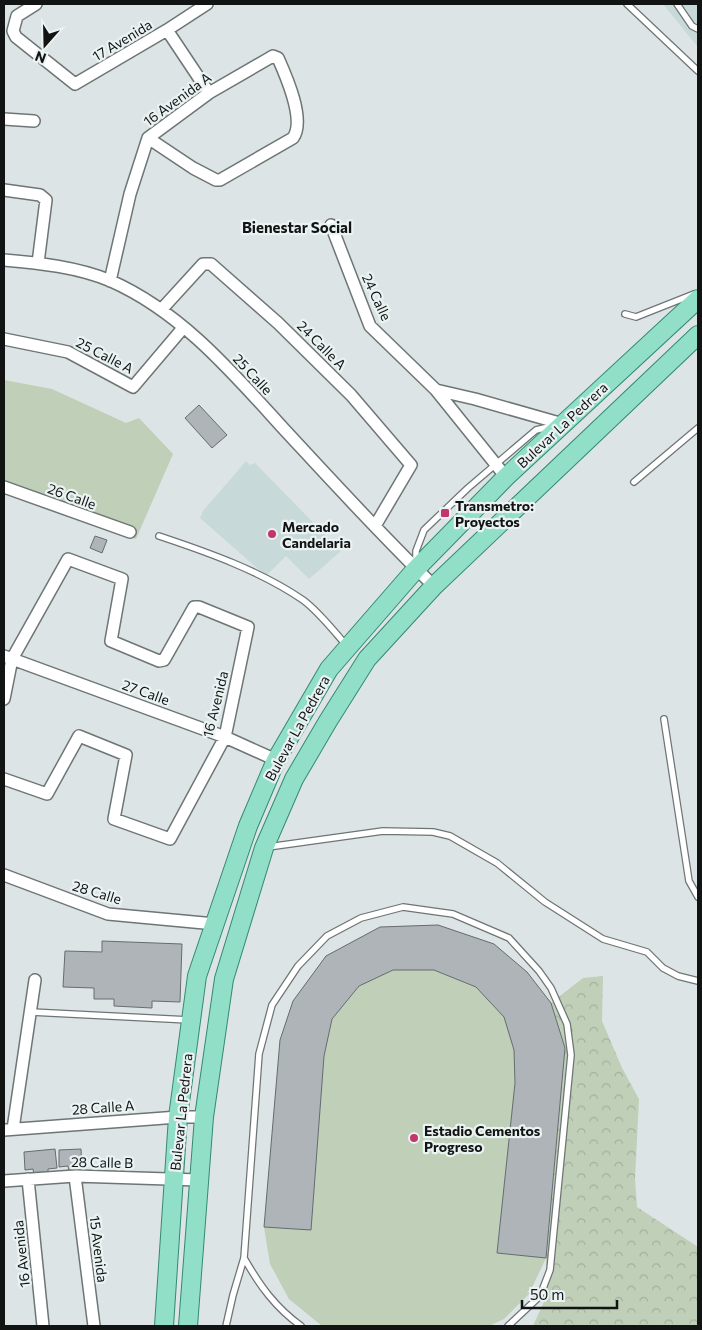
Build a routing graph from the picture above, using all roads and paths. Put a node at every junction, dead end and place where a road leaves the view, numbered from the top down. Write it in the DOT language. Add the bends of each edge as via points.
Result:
graph roads {
  1 [pos="36,4"];
  2 [pos="207,4"];
  3 [pos="627,4"];
  4 [pos="677,4"];
  5 [pos="698,28"];
  6 [pos="167,30"];
  7 [pos="698,71"];
  8 [pos="209,92"];
  9 [pos="4,120"];
  10 [pos="34,120"];
  11 [pos="148,138"];
  12 [pos="4,190"];
  13 [pos="331,225"];
  14 [pos="4,260"];
  15 [pos="38,263"];
  16 [pos="110,281"];
  17 [pos="698,292"];
  18 [pos="698,299"];
  19 [pos="161,310"];
  20 [pos="625,314"];
  21 [pos="183,328"];
  22 [pos="698,335"];
  23 [pos="4,339"];
  24 [pos="436,390"];
  25 [pos="563,424"];
  26 [pos="698,428"];
  27 [pos="501,471"];
  28 [pos="634,482"];
  29 [pos="4,487"];
  30 [pos="375,526"];
  31 [pos="130,532"];
  32 [pos="159,536"];
  33 [pos="416,569"];
  34 [pos="434,586"];
  35 [pos="348,646"];
  36 [pos="8,658"];
  37 [pos="4,699"];
  38 [pos="664,719"];
  39 [pos="225,737"];
  40 [pos="276,760"];
  41 [pos="4,779"];
  42 [pos="264,848"];
  43 [pos="4,875"];
  44 [pos="698,897"];
  45 [pos="215,924"];
  46 [pos="34,980"];
  47 [pos="698,981"];
  48 [pos="30,1012"];
  49 [pos="191,1020"];
  50 [pos="178,1117"];
  51 [pos="204,1117"];
  52 [pos="8,1129"];
  53 [pos="75,1176"];
  54 [pos="28,1179"];
  55 [pos="175,1179"];
  56 [pos="199,1180"];
  57 [pos="4,1181"];
  58 [pos="244,1258"];
  59 [pos="43,1326"];
  60 [pos="94,1326"];
  61 [pos="164,1326"];
  62 [pos="188,1326"];
  63 [pos="226,1326"];
  64 [pos="301,1326"];
  65 [pos="508,1326"];
  1 -- 6 [label="street, 17 Avenida" via="17,16 13,31 16,37 74,84"];
  2 -- 6 [label="street, 17 Avenida"];
  3 -- 7 [label="lane"];
  4 -- 5 [label="lane" via="692,26"];
  6 -- 8 [label="street"];
  8 -- 11 [label="street, 16 Avenida A"];
  8 -- 11 [label="street, 16 Avenida A" via="273,56 278,58 294,101 298,126 293,138 224,179 216,180"];
  9 -- 10 [label="street"];
  11 -- 16 [label="street, 16 Avenida A" via="130,194"];
  12 -- 15 [label="street" via="40,195 46,200"];
  13 -- 24 [label="street, 24 Calle" via="370,326"];
  14 -- 15 [label="street, 25 Calle"];
  15 -- 16 [label="street, 25 Calle"];
  16 -- 19 [label="street, 25 Calle"];
  17 -- 20 [label="lane" via="636,317"];
  18 -- 25 [label="main road, Bulevar La Pedrera"];
  19 -- 21 [label="street, 25 Calle"];
  19 -- 30 [label="street, 24 Calle A" via="203,264 211,264 278,323 351,395 410,464"];
  21 -- 23 [label="street, 25 Calle A" via="133,387 68,352"];
  21 -- 30 [label="street, 25 Calle" via="227,366"];
  22 -- 34 [label="main road, Bulevar La Pedrera"];
  24 -- 25 [label="street"];
  24 -- 27 [label="street, 24 Calle"];
  25 -- 27 [label="main road, Bulevar La Pedrera"];
  26 -- 28 [label="lane"];
  27 -- 33 [label="main road, Bulevar La Pedrera"];
  29 -- 31 [label="street, 26 Calle"];
  30 -- 33 [label="street, 25 Calle"];
  32 -- 35 [label="lane" via="234,564 305,601"];
  33 -- 34 [label="street, 25 Calle"];
  33 -- 35 [label="main road, Bulevar La Pedrera"];
  34 -- 42 [label="main road, Bulevar La Pedrera" via="368,659 294,779"];
  35 -- 40 [label="main road, Bulevar La Pedrera" via="329,670"];
  36 -- 37 [label="street"];
  36 -- 39 [label="street, 27 Calle"];
  36 -- 39 [label="street, 16 Avenida" via="67,559 70,559 122,579 111,641 161,661 194,607 247,626"];
  38 -- 44 [label="lane" via="689,881"];
  39 -- 40 [label="street, 27 Calle"];
  39 -- 41 [label="street, 16 Avenida" via="170,839 114,819 126,755 79,736 47,794"];
  40 -- 45 [label="main road, Bulevar La Pedrera" via="248,826"];
  42 -- 47 [label="lane" via="383,831 433,832 450,836 497,863 545,902 603,939 647,952 678,976"];
  42 -- 51 [label="main road, Bulevar La Pedrera" via="224,979"];
  43 -- 45 [label="street, 28 Calle" via="108,914"];
  45 -- 49 [label="main road, Bulevar La Pedrera" via="197,976"];
  46 -- 48 [label="street"];
  48 -- 49 [label="lane"];
  48 -- 52 [label="street"];
  49 -- 50 [label="main road, Bulevar La Pedrera"];
  50 -- 51 [label="street, 28 Calle A"];
  50 -- 52 [label="street, 28 Calle A"];
  50 -- 55 [label="main road, Bulevar La Pedrera"];
  51 -- 56 [label="main road, Bulevar La Pedrera"];
  53 -- 54 [label="street, 28 Calle B"];
  53 -- 55 [label="street, 28 Calle B"];
  53 -- 60 [label="street, 15 Avenida"];
  54 -- 57 [label="street, 28 Calle B"];
  54 -- 59 [label="street, 16 Avenida"];
  55 -- 56 [label="street, 28 Calle B"];
  55 -- 61 [label="main road, Bulevar La Pedrera"];
  56 -- 62 [label="main road, Bulevar La Pedrera"];
  58 -- 63 [label="lane"];
  58 -- 64 [label="lane" via="262,1289"];
  58 -- 65 [label="lane" via="259,1054 272,1005 298,966 327,936 361,918 404,908 453,914 509,938 551,988 567,1024 571,1055 550,1270 540,1296"];
}
